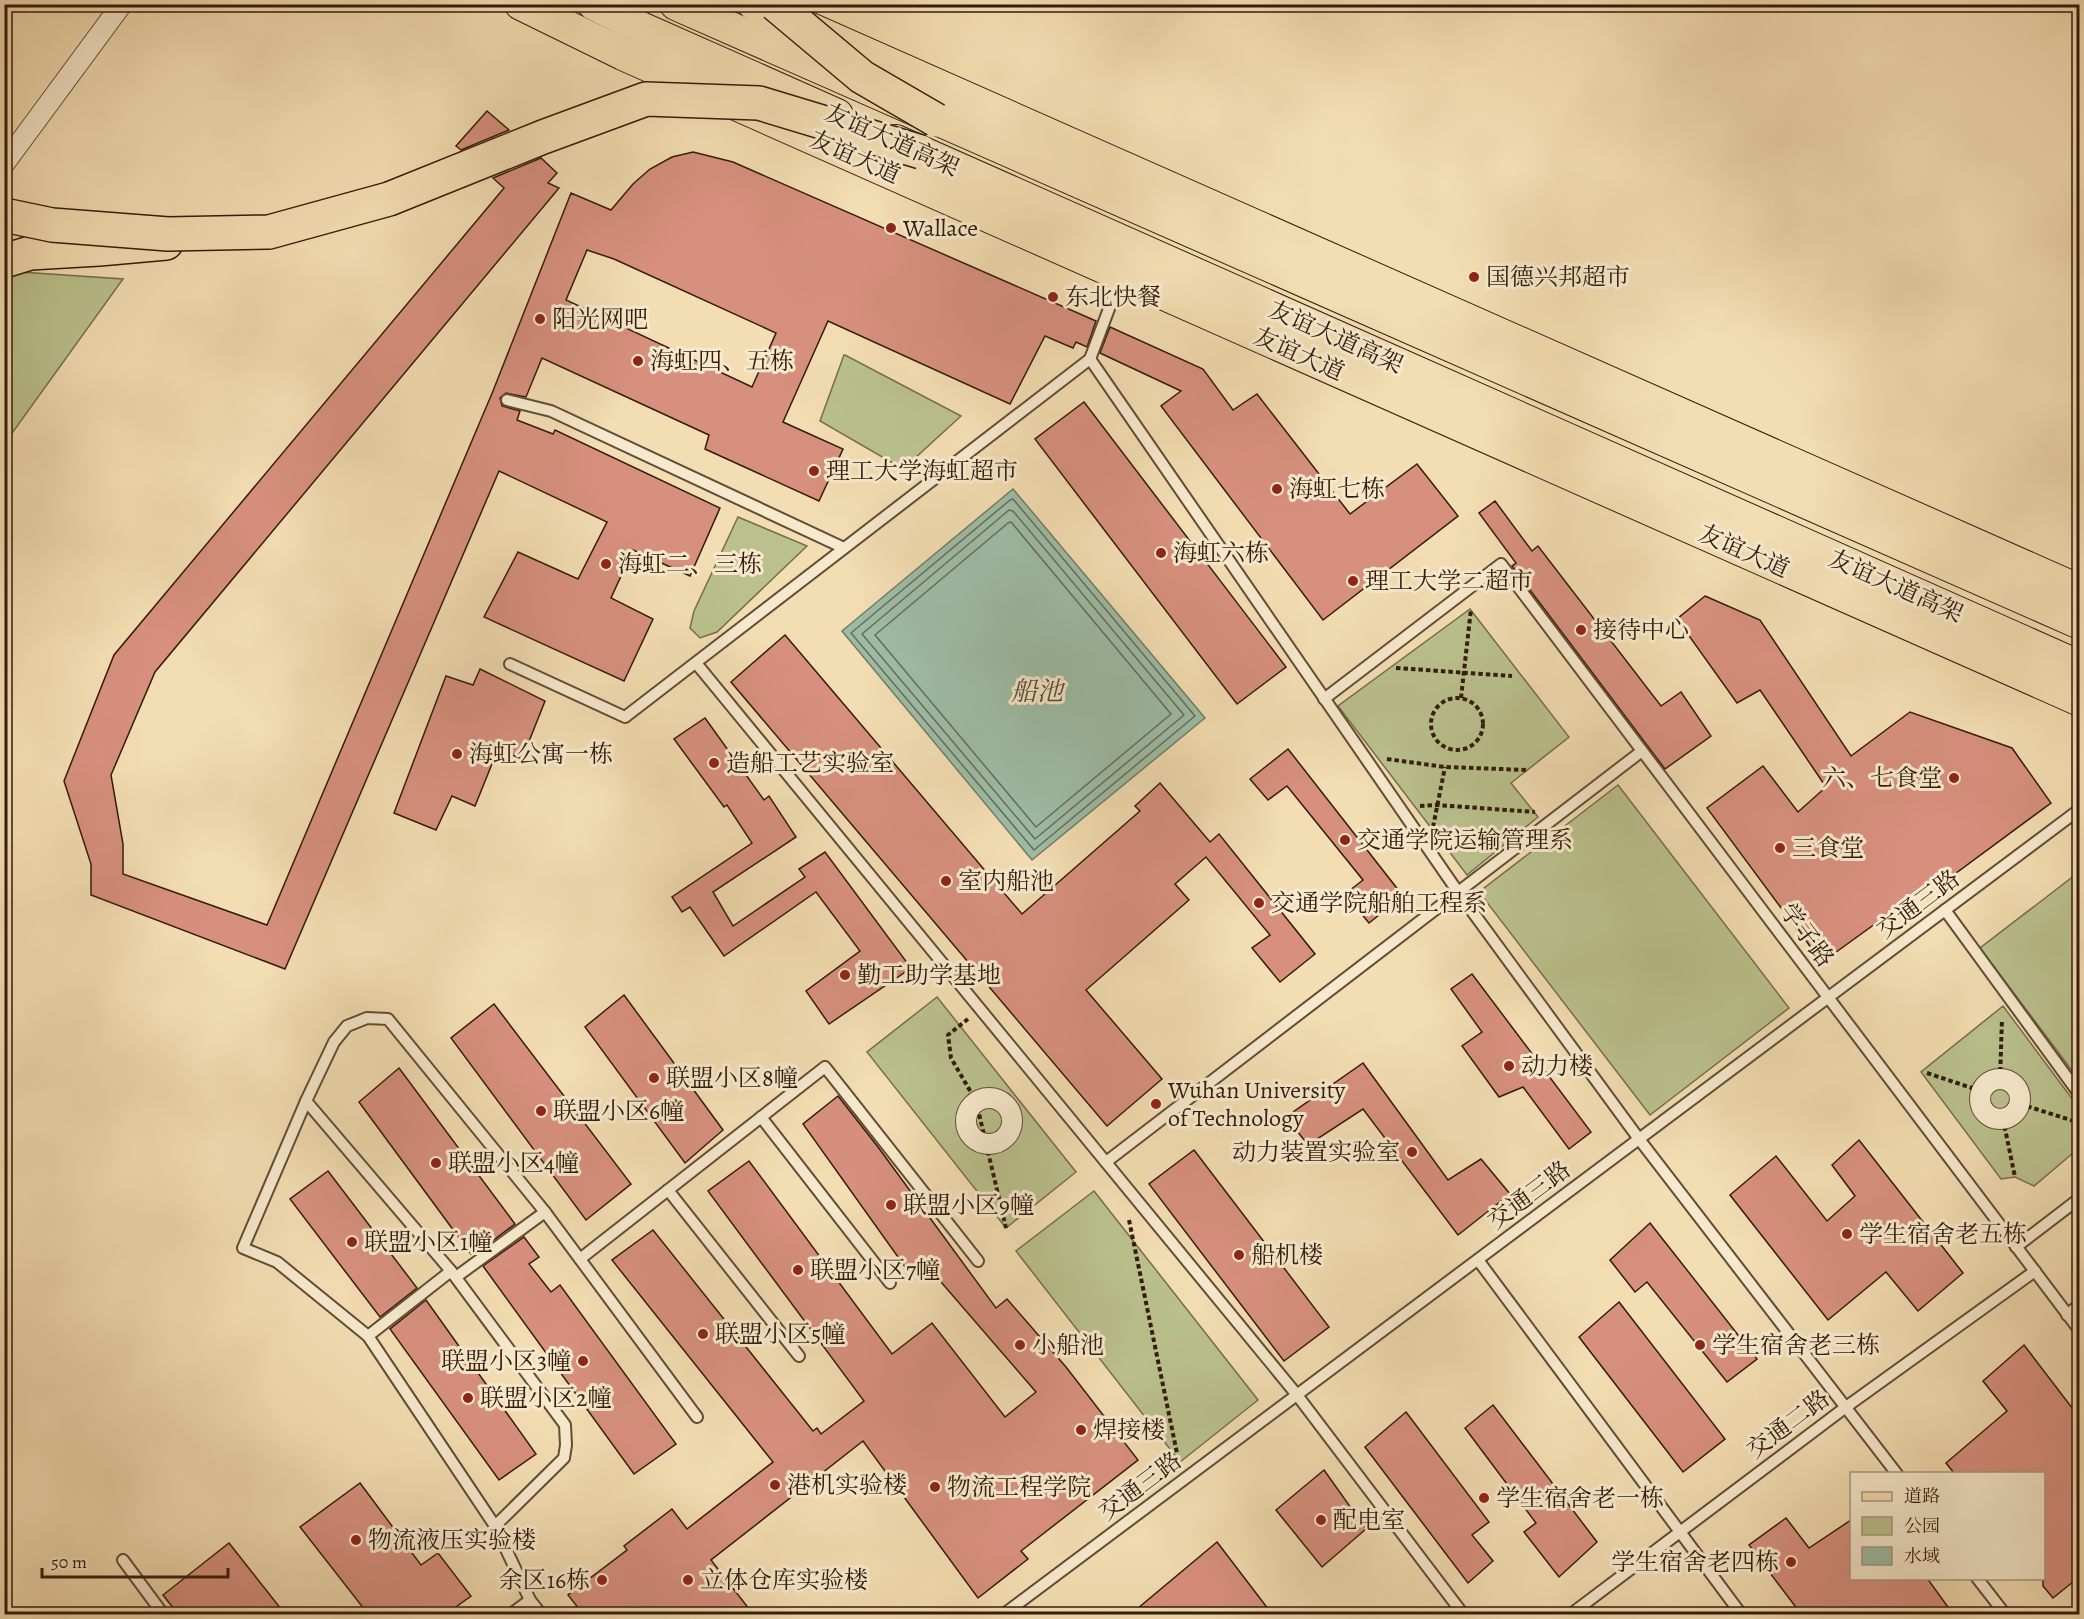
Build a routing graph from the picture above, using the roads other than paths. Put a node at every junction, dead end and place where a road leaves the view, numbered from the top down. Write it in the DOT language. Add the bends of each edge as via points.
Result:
graph roads {
  1 [pos="122,4"];
  2 [pos="521,4"];
  3 [pos="594,4"];
  4 [pos="676,4"];
  5 [pos="754,4"];
  6 [pos="775,4"];
  7 [pos="936,120"];
  8 [pos="921,152"];
  9 [pos="4,164"];
  10 [pos="4,214"];
  11 [pos="269,232"];
  12 [pos="4,261"];
  13 [pos="1122,275"];
  14 [pos="1090,359"];
  15 [pos="507,400"];
  16 [pos="844,548"];
  17 [pos="2079,591"];
  18 [pos="2079,623"];
  19 [pos="696,663"];
  20 [pos="510,664"];
  21 [pos="2079,667"];
  22 [pos="1324,699"];
  23 [pos="2079,700"];
  24 [pos="1642,751"];
  25 [pos="2079,809"];
  26 [pos="1458,892"];
  27 [pos="1945,910"];
  28 [pos="1828,998"];
  29 [pos="2079,1095"];
  30 [pos="306,1101"];
  31 [pos="761,1117"];
  32 [pos="2003,1119"];
  33 [pos="1639,1139"];
  34 [pos="985,1144"];
  35 [pos="1106,1162"];
  36 [pos="668,1190"];
  37 [pos="2079,1198"];
  38 [pos="545,1212"];
  39 [pos="2016,1247"];
  40 [pos="580,1259"];
  41 [pos="1478,1260"];
  42 [pos="978,1261"];
  43 [pos="2035,1272"];
  44 [pos="453,1274"];
  45 [pos="890,1283"];
  46 [pos="2079,1304"];
  47 [pos="2067,1315"];
  48 [pos="2079,1331"];
  49 [pos="368,1336"];
  50 [pos="799,1356"];
  51 [pos="1297,1395"];
  52 [pos="1846,1407"];
  53 [pos="697,1417"];
  54 [pos="1896,1472"];
  55 [pos="495,1526"];
  56 [pos="1680,1533"];
  57 [pos="123,1560"];
  58 [pos="1979,1580"];
  59 [pos="530,1600"];
  60 [pos="163,1614"];
  61 [pos="511,1614"];
  62 [pos="541,1614"];
  63 [pos="1004,1614"];
  64 [pos="1463,1614"];
  65 [pos="1571,1614"];
  66 [pos="1741,1614"];
  67 [pos="2005,1614"];
  1 -- 9 [label="street"];
  2 -- 13 [label="main road, 友谊大道" via="623,54"];
  3 -- 8 [label="main road, 友谊大道高架, bridge"];
  4 -- 7 [label="main road, 友谊大道高架, bridge"];
  5 -- 17 [label="main road"];
  6 -- 7 [label="highway, bridge" via="862,77"];
  7 -- 18 [label="main road, 友谊大道高架"];
  8 -- 11 [label="highway, bridge" via="759,103 646,99 389,198"];
  8 -- 21 [label="main road, 友谊大道高架"];
  10 -- 11 [label="highway, bridge" via="52,225 156,233"];
  11 -- 12 [label="highway, bridge" via="30,253"];
  13 -- 14 [label="lane"];
  13 -- 23 [label="main road, 友谊大道"];
  14 -- 16 [label="lane"];
  14 -- 22 [label="lane"];
  15 -- 16 [label="lane" via="551,411"];
  16 -- 19 [label="lane"];
  19 -- 20 [label="lane" via="625,717"];
  19 -- 35 [label="lane"];
  22 -- 24 [label="lane, 学子路" via="1501,564"];
  22 -- 26 [label="lane"];
  24 -- 26 [label="lane"];
  24 -- 28 [label="lane, 学子路"];
  25 -- 27 [label="lane, 交通三路"];
  26 -- 33 [label="lane"];
  26 -- 35 [label="lane"];
  27 -- 28 [label="lane, 交通三路"];
  27 -- 29 [label="lane"];
  28 -- 33 [label="lane, 交通三路"];
  28 -- 39 [label="lane, 学子路"];
  30 -- 38 [label="lane" via="334,1042 347,1026 367,1018 388,1019"];
  30 -- 44 [label="lane"];
  30 -- 49 [label="lane" via="243,1248 277,1262"];
  31 -- 36 [label="lane"];
  31 -- 42 [label="lane" via="825,1067"];
  31 -- 45 [label="lane"];
  32 -- 32 [label="street" via="1991,1118 1979,1097 1988,1082 2000,1078 2016,1087 2020,1104 2014,1114"];
  33 -- 41 [label="lane, 交通三路"];
  33 -- 52 [label="lane"];
  34 -- 34 [label="street" via="972,1137 966,1124 967,1113 976,1101 989,1097 1009,1107 1012,1126 1005,1139"];
  35 -- 51 [label="lane"];
  36 -- 40 [label="lane"];
  36 -- 50 [label="lane"];
  37 -- 39 [label="lane"];
  38 -- 40 [label="lane"];
  38 -- 44 [label="lane"];
  39 -- 43 [label="lane, 学子路"];
  40 -- 53 [label="lane"];
  41 -- 51 [label="lane, 交通三路"];
  41 -- 56 [label="lane"];
  43 -- 47 [label="lane, 学子路"];
  43 -- 52 [label="lane, 交通二路"];
  44 -- 49 [label="lane"];
  44 -- 55 [label="lane" via="566,1425 564,1458"];
  46 -- 47 [label="lane"];
  47 -- 48 [label="lane, 学子路"];
  49 -- 55 [label="lane"];
  51 -- 63 [label="lane, 交通三路"];
  51 -- 64 [label="lane"];
  52 -- 54 [label="lane"];
  52 -- 56 [label="lane, 交通二路"];
  55 -- 59 [label="lane"];
  56 -- 65 [label="lane, 交通二路"];
  56 -- 66 [label="lane"];
  57 -- 60 [label="lane"];
  58 -- 67 [label="lane"];
  59 -- 61 [label="lane"];
  59 -- 62 [label="lane"];
}
